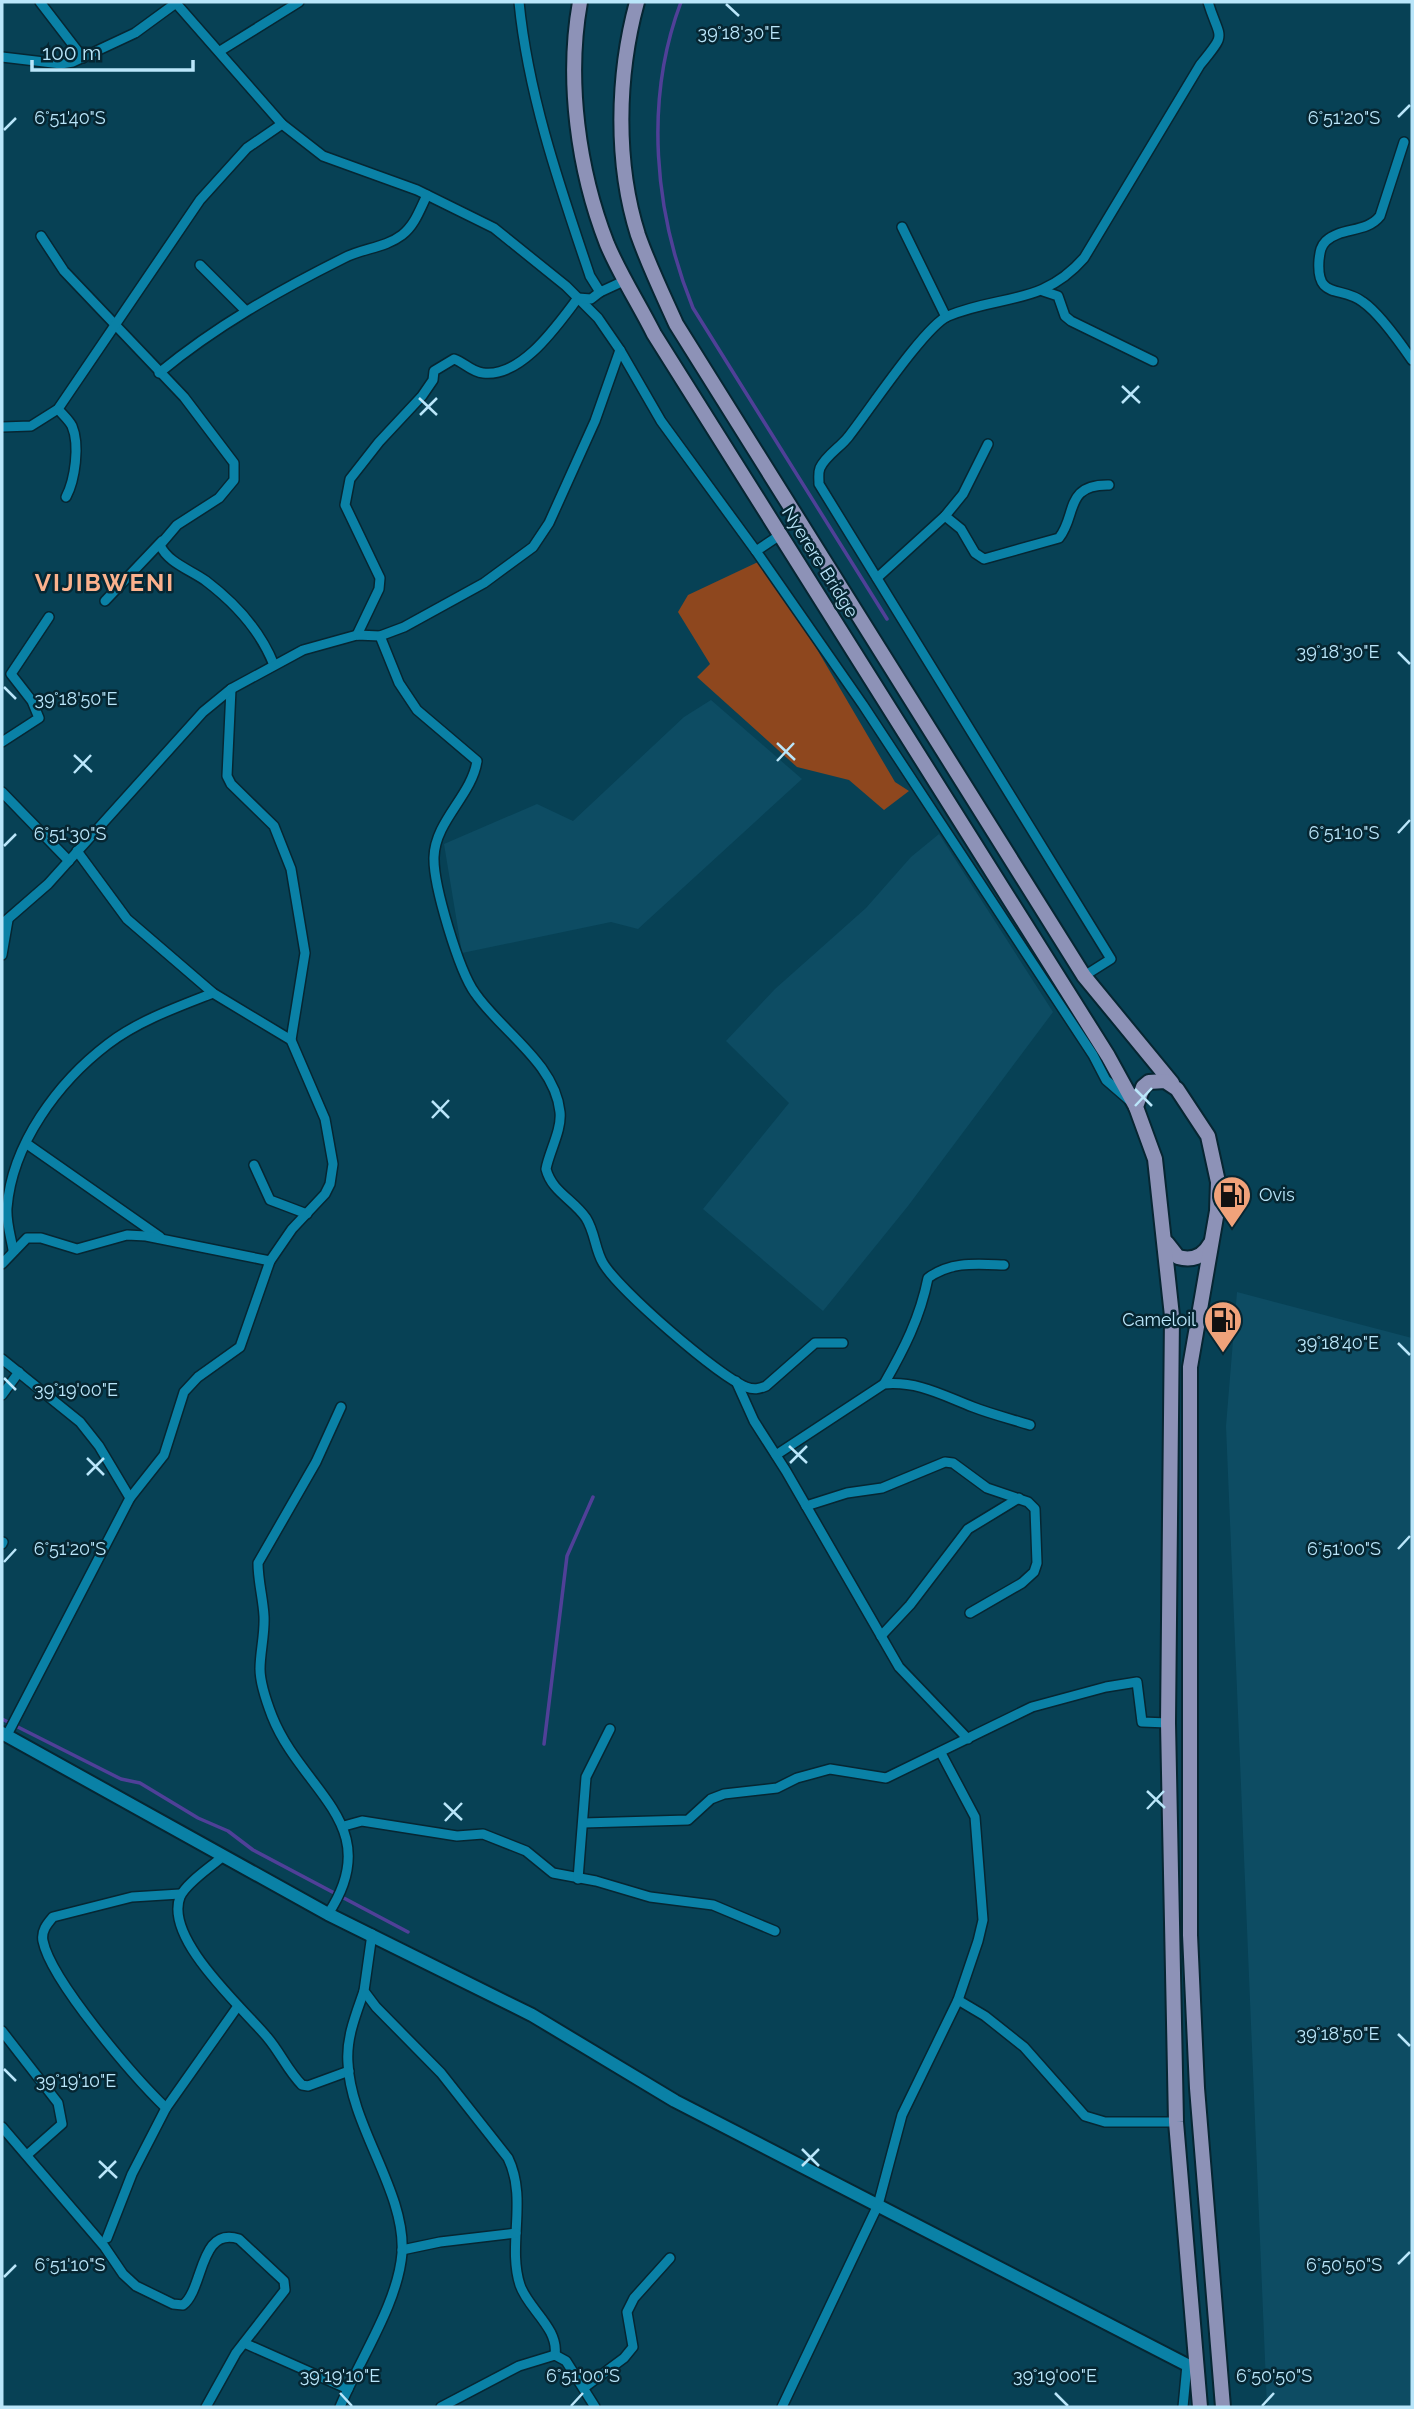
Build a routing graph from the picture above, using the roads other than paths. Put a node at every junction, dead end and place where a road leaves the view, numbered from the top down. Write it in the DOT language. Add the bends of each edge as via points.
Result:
graph roads {
  1 [pos="40,2"];
  2 [pos="175,2"];
  3 [pos="299,2"];
  4 [pos="519,2"];
  5 [pos="580,2"];
  6 [pos="637,2"];
  7 [pos="1208,2"];
  8 [pos="220,51"];
  9 [pos="2,57"];
  10 [pos="83,58"];
  11 [pos="282,124"];
  12 [pos="1404,142"];
  13 [pos="427,195"];
  14 [pos="902,227"];
  15 [pos="41,236"];
  16 [pos="200,265"];
  17 [pos="626,280"];
  18 [pos="1043,291"];
  19 [pos="600,292"];
  20 [pos="578,298"];
  21 [pos="244,310"];
  22 [pos="946,317"];
  23 [pos="114,326"];
  24 [pos="620,350"];
  25 [pos="1412,360"];
  26 [pos="1153,361"];
  27 [pos="159,373"];
  28 [pos="58,409"];
  29 [pos="2,427"];
  30 [pos="988,444"];
  31 [pos="1109,485"];
  32 [pos="66,497"];
  33 [pos="945,516"];
  34 [pos="780,535"];
  35 [pos="162,541"];
  36 [pos="757,551"];
  37 [pos="877,578"];
  38 [pos="105,601"];
  39 [pos="49,617"];
  40 [pos="358,635"];
  41 [pos="380,636"];
  42 [pos="274,665"];
  43 [pos="231,689"];
  44 [pos="2,742"];
  45 [pos="2,792"];
  46 [pos="77,851"];
  47 [pos="69,861"];
  48 [pos="5,922"];
  49 [pos="2,955"];
  50 [pos="1084,976"];
  51 [pos="213,993"];
  52 [pos="291,1040"];
  53 [pos="1177,1089"];
  54 [pos="1136,1107"];
  55 [pos="27,1144"];
  56 [pos="254,1165"];
  57 [pos="307,1214"];
  58 [pos="1165,1235"];
  59 [pos="1213,1236"];
  60 [pos="163,1239"];
  61 [pos="13,1251"];
  62 [pos="270,1261"];
  63 [pos="2,1264"];
  64 [pos="1004,1265"];
  65 [pos="843,1343"];
  66 [pos="2,1359"];
  67 [pos="19,1372"];
  68 [pos="736,1381"];
  69 [pos="884,1384"];
  70 [pos="2,1395"];
  71 [pos="341,1407"];
  72 [pos="1030,1425"];
  73 [pos="776,1455"];
  74 [pos="130,1498"];
  75 [pos="1019,1498"];
  76 [pos="806,1506"];
  77 [pos="970,1613"];
  78 [pos="881,1636"];
  79 [pos="1168,1723"];
  80 [pos="610,1728"];
  81 [pos="4,1734"];
  82 [pos="968,1740"];
  83 [pos="941,1753"];
  84 [pos="583,1823"];
  85 [pos="344,1826"];
  86 [pos="222,1857"];
  87 [pos="578,1879"];
  88 [pos="180,1895"];
  89 [pos="328,1914"];
  90 [pos="775,1931"];
  91 [pos="372,1934"];
  92 [pos="364,1991"];
  93 [pos="958,2000"];
  94 [pos="238,2007"];
  95 [pos="2,2031"];
  96 [pos="349,2071"];
  97 [pos="166,2108"];
  98 [pos="1176,2122"];
  99 [pos="2,2127"];
  100 [pos="27,2155"];
  101 [pos="878,2205"];
  102 [pos="516,2233"];
  103 [pos="107,2238"];
  104 [pos="402,2250"];
  105 [pos="670,2258"];
  106 [pos="244,2343"];
  107 [pos="555,2355"];
  108 [pos="1192,2367"];
  109 [pos="584,2387"];
  110 [pos="348,2389"];
  111 [pos="206,2407"];
  112 [pos="340,2407"];
  113 [pos="441,2407"];
  114 [pos="594,2407"];
  115 [pos="782,2407"];
  116 [pos="1183,2407"];
  117 [pos="1200,2407"];
  118 [pos="1223,2407"];
  1 -- 10 [label="street"];
  2 -- 8 [label="street"];
  2 -- 10 [label="street" via="135,33"];
  3 -- 8 [label="street"];
  4 -- 19 [label="street" via="553,165 590,276"];
  5 -- 17 [label="main road, Nyerere Bridge" via="576,107 587,176 608,244"];
  6 -- 50 [label="main road, Nyerere Bridge" via="622,80 627,189 656,281 676,324"];
  7 -- 18 [label="street" via="1221,33 1219,42 1200,65 1084,258 1070,274"];
  8 -- 11 [label="street"];
  9 -- 10 [label="street" via="61,64"];
  11 -- 13 [label="street" via="323,156"];
  11 -- 23 [label="street" via="247,148 200,200"];
  12 -- 25 [label="street" via="1380,216 1326,241 1320,250 1318,274 1331,292 1363,302"];
  13 -- 20 [label="street" via="494,228"];
  13 -- 21 [label="street" via="411,227 389,244 352,253"];
  14 -- 22 [label="street"];
  15 -- 23 [label="street" via="64,271"];
  16 -- 21 [label="street"];
  17 -- 19 [label="street"];
  17 -- 34 [label="main road, Nyerere Bridge" via="654,334"];
  18 -- 22 [label="street"];
  18 -- 26 [label="street" via="1058,296 1071,321"];
  19 -- 20 [label="street" via="590,299"];
  20 -- 24 [label="street" via="610,332"];
  20 -- 40 [label="street" via="542,344 509,367 479,373 454,359 438,368 422,396 350,479 345,505 380,578"];
  21 -- 27 [label="street"];
  22 -- 37 [label="street" via="916,347 818,474 819,484"];
  23 -- 27 [label="street"];
  23 -- 28 [label="street"];
  24 -- 36 [label="street" via="661,421"];
  24 -- 41 [label="street" via="595,421 549,523 533,547 484,583"];
  27 -- 35 [label="street" via="184,397 234,463 234,480 219,498 177,525"];
  28 -- 29 [label="street" via="31,426"];
  28 -- 32 [label="street" via="72,426 74,439 72,486"];
  30 -- 33 [label="street" via="963,494"];
  31 -- 33 [label="street" via="1086,488 1070,507 1059,538 984,559"];
  33 -- 37 [label="street"];
  34 -- 36 [label="street"];
  34 -- 54 [label="main road, Nyerere Bridge"];
  35 -- 38 [label="street"];
  35 -- 42 [label="street" via="169,559 208,582 251,625"];
  36 -- 54 [label="street" via="863,705 1106,1080"];
  37 -- 50 [label="street" via="1111,959"];
  39 -- 44 [label="street" via="11,674 39,718"];
  40 -- 41 [label="street"];
  40 -- 42 [label="street" via="303,650"];
  41 -- 68 [label="street" via="399,683 418,710 477,761 434,856 447,925 473,991 528,1054 557,1096 561,1115 546,1169 548,1178 587,1219 603,1262 616,1279 699,1356"];
  42 -- 43 [label="street"];
  43 -- 46 [label="street" via="203,712"];
  43 -- 52 [label="street" via="227,776 274,826 291,869 304,935"];
  45 -- 47 [label="street"];
  46 -- 47 [label="street"];
  46 -- 51 [label="street" via="127,919"];
  47 -- 48 [label="street"];
  48 -- 49 [label="street"];
  50 -- 53 [label="main road, Nyerere Bridge"];
  51 -- 52 [label="street"];
  51 -- 55 [label="street" via="166,1011 108,1044 42,1113"];
  52 -- 57 [label="street" via="324,1119 333,1164 331,1184"];
  53 -- 54 [label="main road" via="1165,1080 1149,1082 1138,1093"];
  53 -- 59 [label="main road, Nyerere Bridge" via="1208,1136 1215,1160"];
  54 -- 58 [label="main road, Nyerere Bridge" via="1155,1159"];
  55 -- 60 [label="street"];
  55 -- 61 [label="street" via="16,1166 7,1210"];
  56 -- 57 [label="street" via="270,1200"];
  57 -- 62 [label="street"];
  58 -- 59 [label="main road" via="1172,1252 1192,1259 1204,1252"];
  58 -- 79 [label="main road, Nyerere Bridge" via="1172,1338"];
  59 -- 118 [label="main road, Nyerere Bridge" via="1190,1367 1190,1935 1197,2088"];
  60 -- 61 [label="street" via="127,1235 77,1248 34,1237"];
  60 -- 62 [label="street"];
  61 -- 63 [label="street"];
  62 -- 74 [label="street" via="240,1347 184,1392 164,1455"];
  64 -- 69 [label="street" via="966,1263 938,1270 928,1278 909,1340"];
  65 -- 68 [label="street" via="815,1343 758,1390"];
  66 -- 67 [label="street"];
  67 -- 70 [label="street"];
  67 -- 74 [label="street" via="80,1422"];
  68 -- 73 [label="street"];
  69 -- 72 [label="street" via="902,1382 932,1389"];
  69 -- 73 [label="street"];
  71 -- 85 [label="street" via="316,1462 258,1563 258,1578 264,1615 260,1671 271,1713 309,1779"];
  73 -- 76 [label="street"];
  74 -- 81 [label="street"];
  75 -- 76 [label="street" via="987,1488 945,1462 882,1488"];
  75 -- 77 [label="street" via="1035,1509 1034,1572"];
  75 -- 78 [label="street" via="968,1529"];
  76 -- 78 [label="street"];
  78 -- 82 [label="street" via="899,1667"];
  79 -- 82 [label="street" via="1142,1722 1137,1682 1032,1707"];
  79 -- 98 [label="main road, Nyerere Bridge"];
  80 -- 84 [label="street" via="586,1777"];
  81 -- 86 [label="street"];
  82 -- 83 [label="street"];
  83 -- 84 [label="street" via="886,1778 830,1769 777,1788 724,1794 678,1822"];
  83 -- 93 [label="street" via="975,1816 981,1868 983,1920"];
  84 -- 87 [label="street"];
  85 -- 87 [label="street" via="362,1821 457,1836 483,1834 526,1851 553,1873"];
  85 -- 89 [label="street" via="347,1874"];
  86 -- 88 [label="street"];
  86 -- 89 [label="street"];
  87 -- 90 [label="street" via="650,1897 712,1905"];
  88 -- 94 [label="street" via="177,1909 187,1940"];
  88 -- 97 [label="street" via="132,1897 53,1917 44,1927 43,1940 62,1980 137,2079"];
  89 -- 91 [label="street"];
  91 -- 92 [label="street"];
  91 -- 101 [label="street" via="532,2015 675,2101"];
  92 -- 96 [label="street" via="350,2032"];
  92 -- 102 [label="street" via="441,2073 508,2158 518,2190"];
  93 -- 98 [label="street" via="1024,2047 1085,2116 1105,2122"];
  93 -- 101 [label="street" via="902,2115"];
  94 -- 96 [label="street" via="274,2045 302,2085"];
  94 -- 97 [label="street"];
  95 -- 100 [label="street" via="58,2103 61,2114 62,2124"];
  96 -- 104 [label="street" via="356,2103 390,2192"];
  97 -- 103 [label="street" via="132,2174"];
  98 -- 108 [label="main road, Nyerere Bridge"];
  99 -- 100 [label="street"];
  100 -- 106 [label="street" via="122,2274 173,2304 183,2305 190,2298 203,2257 211,2249 224,2238 239,2239 286,2285"];
  101 -- 108 [label="street"];
  101 -- 115 [label="street"];
  102 -- 104 [label="street"];
  102 -- 107 [label="street" via="520,2285 555,2341"];
  104 -- 110 [label="street" via="393,2292"];
  105 -- 109 [label="street" via="627,2312 633,2347"];
  106 -- 110 [label="street"];
  106 -- 111 [label="street"];
  107 -- 109 [label="street" via="566,2361"];
  107 -- 113 [label="street" via="519,2366"];
  108 -- 116 [label="street"];
  108 -- 117 [label="main road, Nyerere Bridge"];
  109 -- 114 [label="street"];
  110 -- 112 [label="street"];
}
